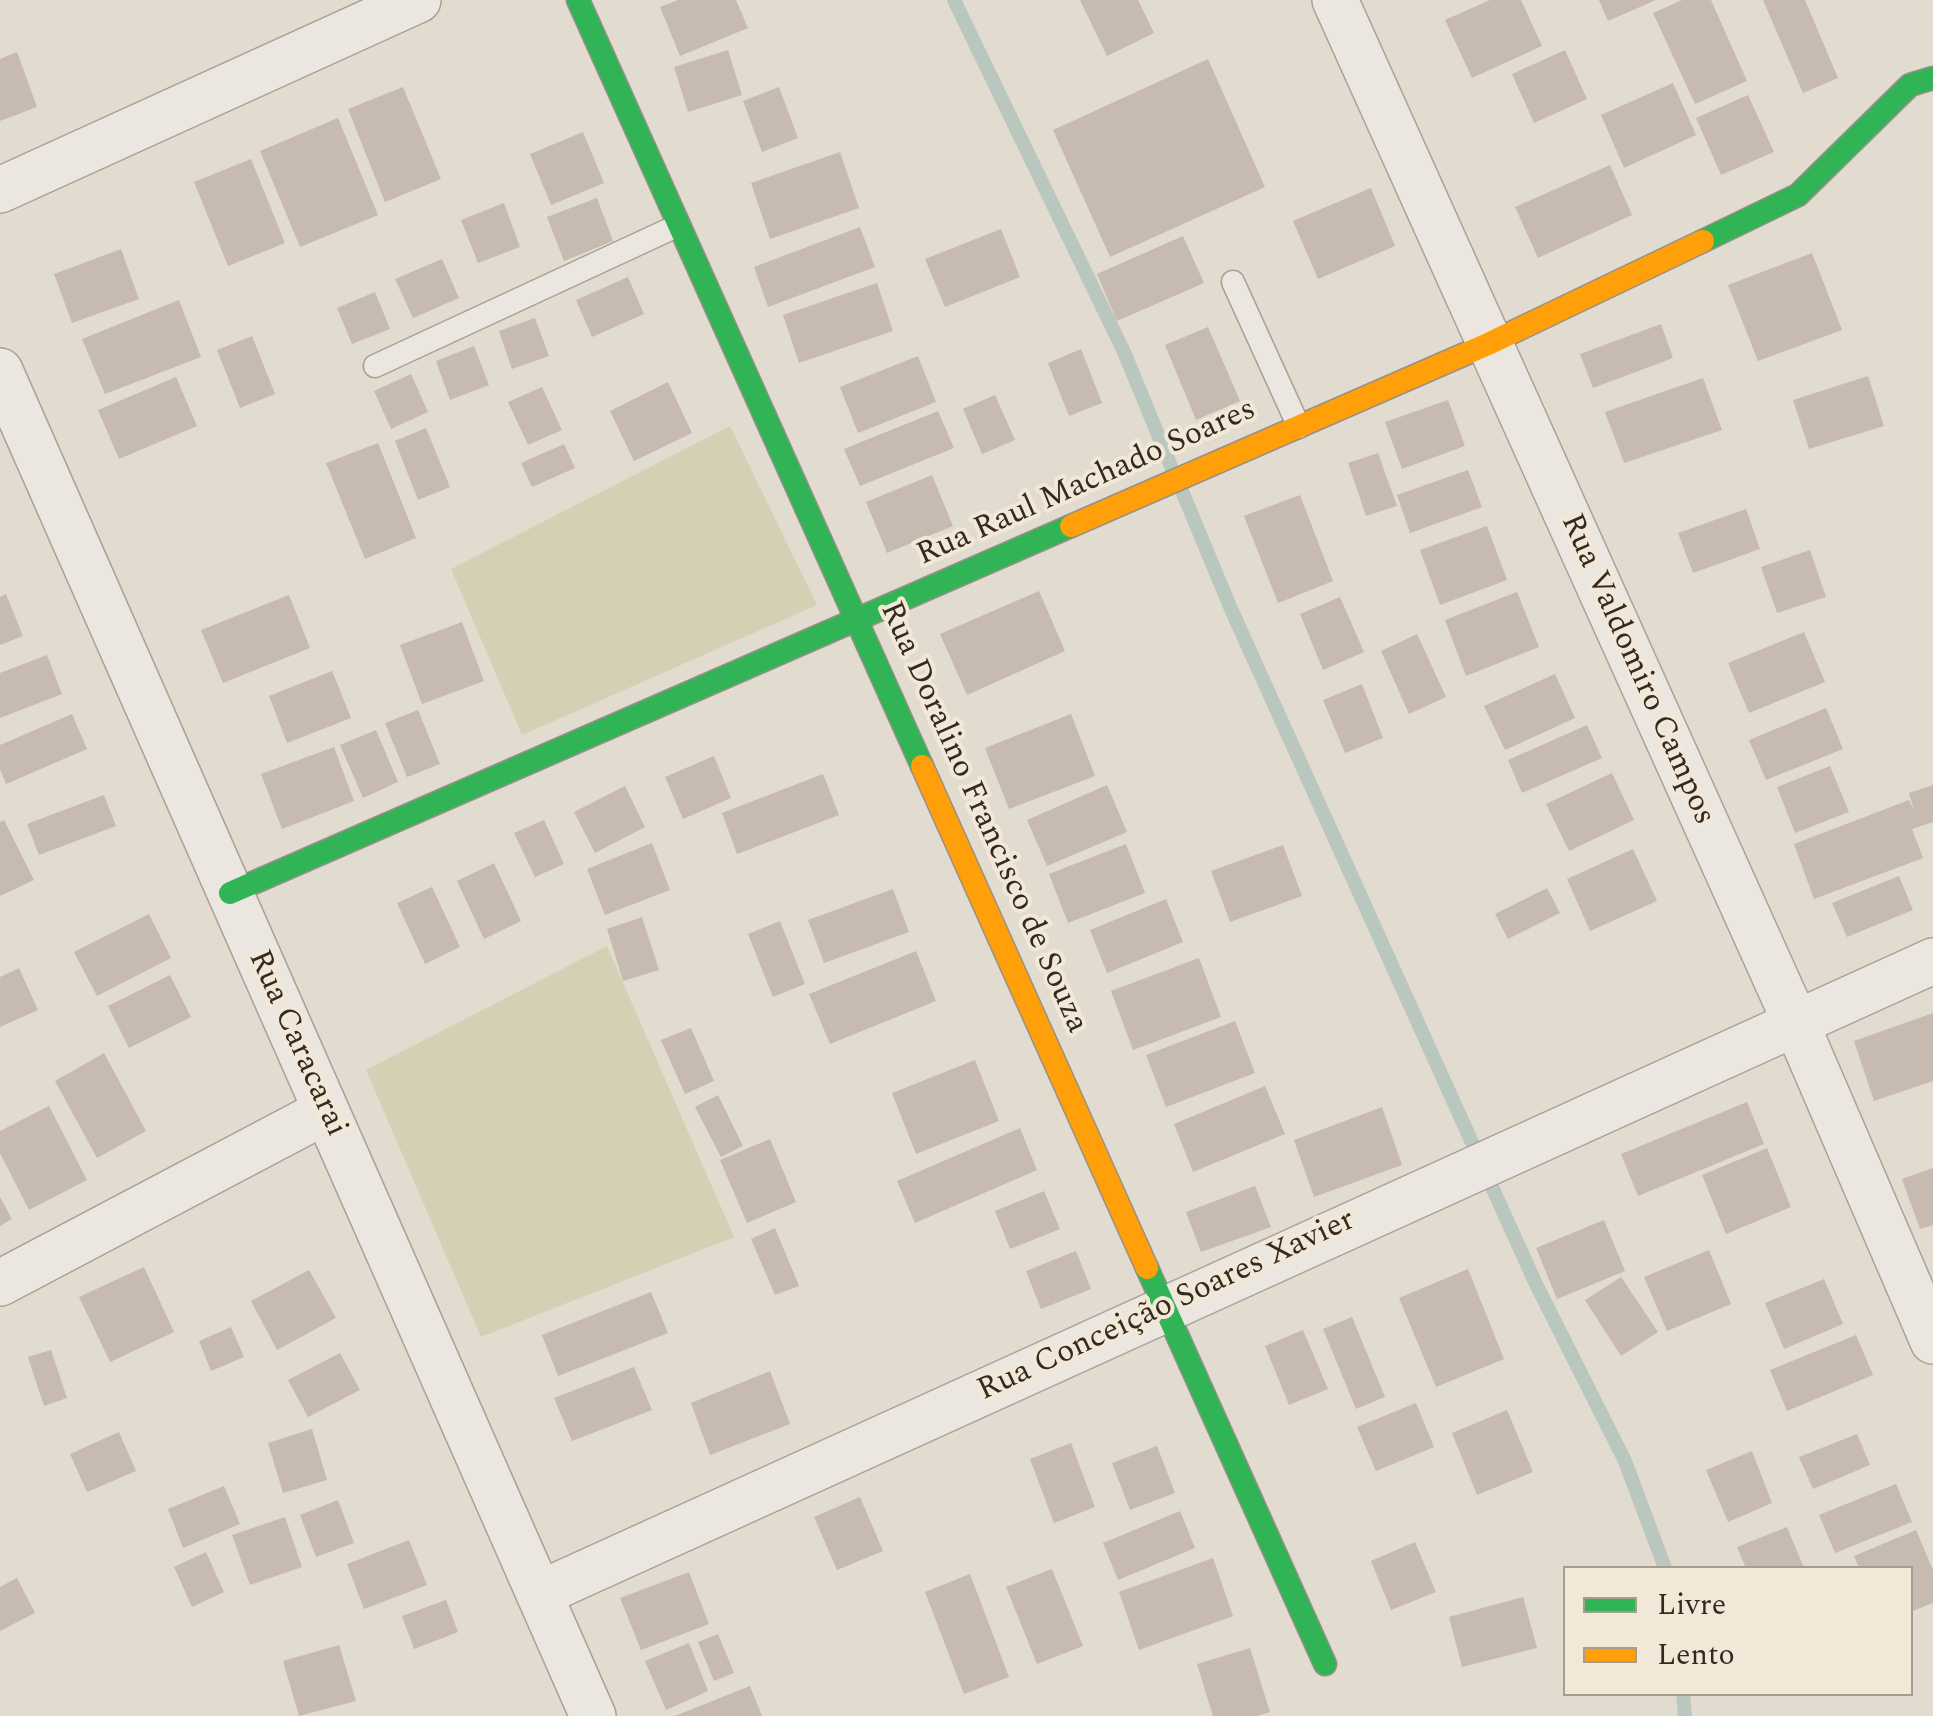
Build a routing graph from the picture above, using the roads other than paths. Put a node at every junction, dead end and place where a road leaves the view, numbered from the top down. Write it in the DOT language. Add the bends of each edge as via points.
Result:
graph roads {
  1 [pos="418,0"];
  2 [pos="578,0"];
  3 [pos="1335,0"];
  4 [pos="1933,78"];
  5 [pos="0,190"];
  6 [pos="679,225"];
  7 [pos="1233,282"];
  8 [pos="1488,344"];
  9 [pos="375,366"];
  10 [pos="0,371"];
  11 [pos="1299,426"];
  12 [pos="856,619"];
  13 [pos="230,893"];
  14 [pos="1933,961"];
  15 [pos="1795,1021"];
  16 [pos="326,1111"];
  17 [pos="0,1283"];
  18 [pos="1166,1308"];
  19 [pos="1933,1342"];
  20 [pos="540,1594"];
  21 [pos="1325,1664"];
  22 [pos="593,1716"];
  1 -- 5 [label="street"];
  2 -- 6 [label="street, Rua Doralino Francisco de Souza"];
  3 -- 8 [label="street, Rua Valdomiro Campos"];
  4 -- 8 [label="street, Rua Raul Machado Soares" via="1910,85 1798,194"];
  6 -- 9 [label="lane"];
  6 -- 12 [label="street, Rua Doralino Francisco de Souza"];
  7 -- 11 [label="lane"];
  8 -- 11 [label="street, Rua Raul Machado Soares"];
  8 -- 15 [label="street, Rua Valdomiro Campos"];
  10 -- 13 [label="street, Rua Caracarai"];
  11 -- 12 [label="street, Rua Raul Machado Soares"];
  12 -- 13 [label="street, Rua Raul Machado Soares"];
  12 -- 18 [label="street, Rua Doralino Francisco de Souza"];
  13 -- 16 [label="street, Rua Caracarai"];
  14 -- 15 [label="street, Rua Conceição Soares Xavier"];
  15 -- 18 [label="street, Rua Conceição Soares Xavier"];
  15 -- 19 [label="street, Rua Valdomiro Campos"];
  16 -- 17 [label="street"];
  16 -- 20 [label="street, Rua Caracarai"];
  18 -- 20 [label="street, Rua Conceição Soares Xavier"];
  18 -- 21 [label="street, Rua Doralino Francisco de Souza"];
  20 -- 22 [label="street, Rua Caracarai"];
}
